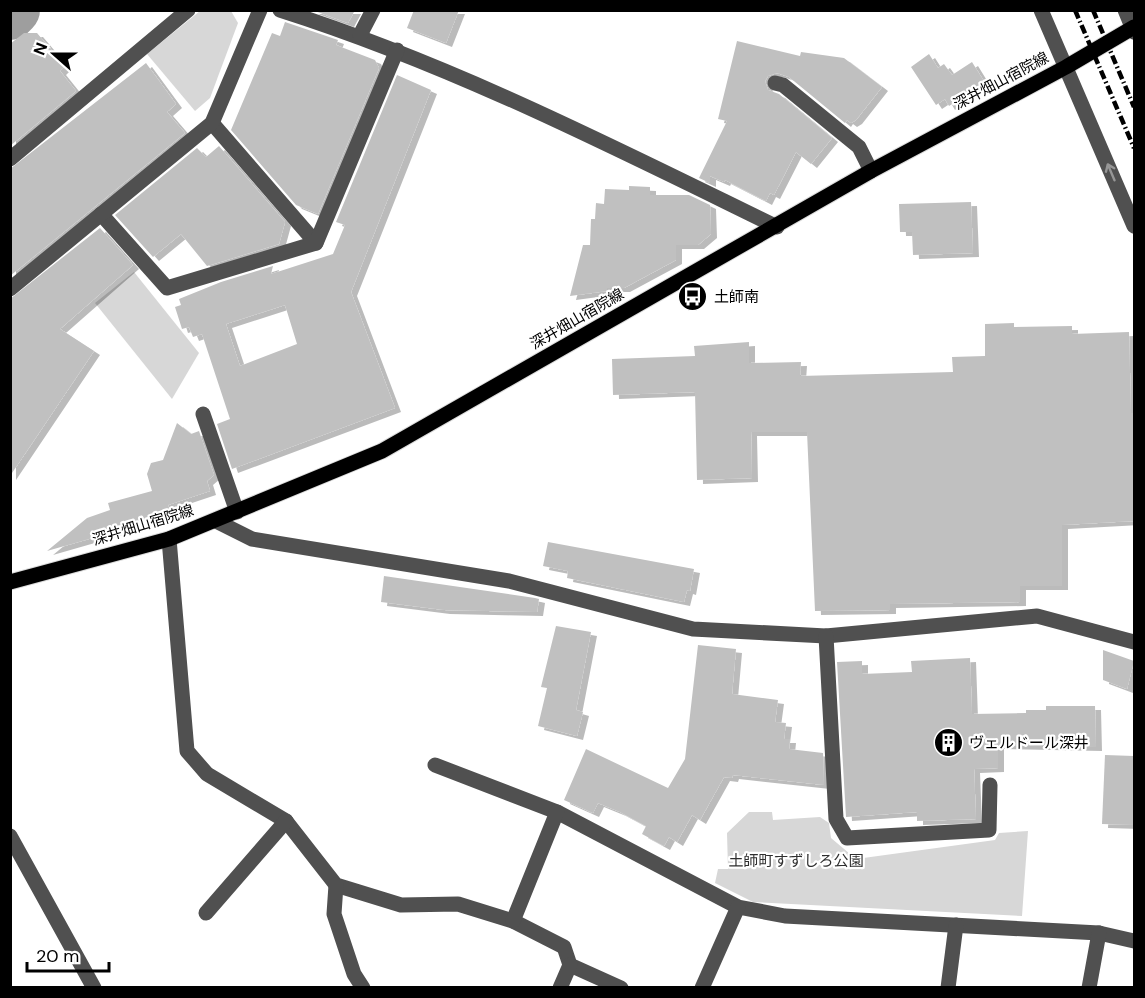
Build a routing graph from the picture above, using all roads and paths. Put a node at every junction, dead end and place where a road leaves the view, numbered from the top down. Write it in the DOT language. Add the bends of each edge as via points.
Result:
graph roads {
  1 [pos="188,10"];
  2 [pos="261,10"];
  3 [pos="280,10"];
  4 [pos="373,10"];
  5 [pos="1041,10"];
  6 [pos="1125,10"];
  7 [pos="1134,29"];
  8 [pos="360,36"];
  9 [pos="397,50"];
  10 [pos="1066,67"];
  11 [pos="775,83"];
  12 [pos="212,123"];
  13 [pos="10,159"];
  14 [pos="871,171"];
  15 [pos="101,214"];
  16 [pos="1134,226"];
  17 [pos="777,227"];
  18 [pos="316,243"];
  19 [pos="10,289"];
  20 [pos="203,414"];
  21 [pos="237,513"];
  22 [pos="216,521"];
  23 [pos="169,539"];
  24 [pos="10,582"];
  25 [pos="826,636"];
  26 [pos="1134,642"];
  27 [pos="435,765"];
  28 [pos="990,785"];
  29 [pos="557,812"];
  30 [pos="286,821"];
  31 [pos="10,836"];
  32 [pos="336,885"];
  33 [pos="738,907"];
  34 [pos="206,913"];
  35 [pos="513,921"];
  36 [pos="956,926"];
  37 [pos="1099,933"];
  38 [pos="1134,940"];
  39 [pos="570,965"];
  40 [pos="94,987"];
  41 [pos="363,987"];
  42 [pos="560,987"];
  43 [pos="621,987"];
  44 [pos="702,987"];
  45 [pos="948,987"];
  46 [pos="1089,987"];
  1 -- 13 [label="street"];
  2 -- 12 [label="street"];
  3 -- 8 [label="street"];
  4 -- 8 [label="street"];
  5 -- 10 [label="street"];
  6 -- 7 [label="street"];
  7 -- 10 [label="main road, 深井畑山宿院線"];
  8 -- 9 [label="street"];
  9 -- 17 [label="street" via="585,134"];
  9 -- 18 [label="street"];
  10 -- 14 [label="main road, 深井畑山宿院線"];
  16 -- 10 [label="street, one-way"];
  11 -- 14 [label="street" via="783,85 860,147"];
  12 -- 15 [label="street"];
  12 -- 18 [label="street"];
  14 -- 17 [label="main road, 深井畑山宿院線"];
  15 -- 18 [label="street" via="167,288"];
  15 -- 19 [label="street"];
  17 -- 21 [label="main road, 深井畑山宿院線" via="382,451"];
  20 -- 21 [label="street"];
  21 -- 22 [label="main road, 深井畑山宿院線"];
  22 -- 23 [label="main road, 深井畑山宿院線"];
  22 -- 25 [label="street" via="252,539 509,581 693,629"];
  23 -- 24 [label="main road, 深井畑山宿院線"];
  23 -- 30 [label="street" via="187,751 207,774"];
  25 -- 26 [label="street" via="1037,616"];
  25 -- 28 [label="street" via="836,819 847,838 989,830"];
  27 -- 29 [label="street"];
  29 -- 33 [label="street"];
  29 -- 35 [label="street"];
  30 -- 32 [label="street"];
  30 -- 34 [label="street"];
  31 -- 40 [label="street"];
  32 -- 35 [label="street" via="401,905 458,904"];
  32 -- 41 [label="street" via="334,915 354,974"];
  33 -- 36 [label="street" via="785,916"];
  33 -- 44 [label="street"];
  35 -- 39 [label="street" via="564,947"];
  36 -- 37 [label="street"];
  36 -- 45 [label="street"];
  37 -- 38 [label="street"];
  37 -- 46 [label="street"];
  39 -- 42 [label="street"];
  39 -- 43 [label="street"];
}
